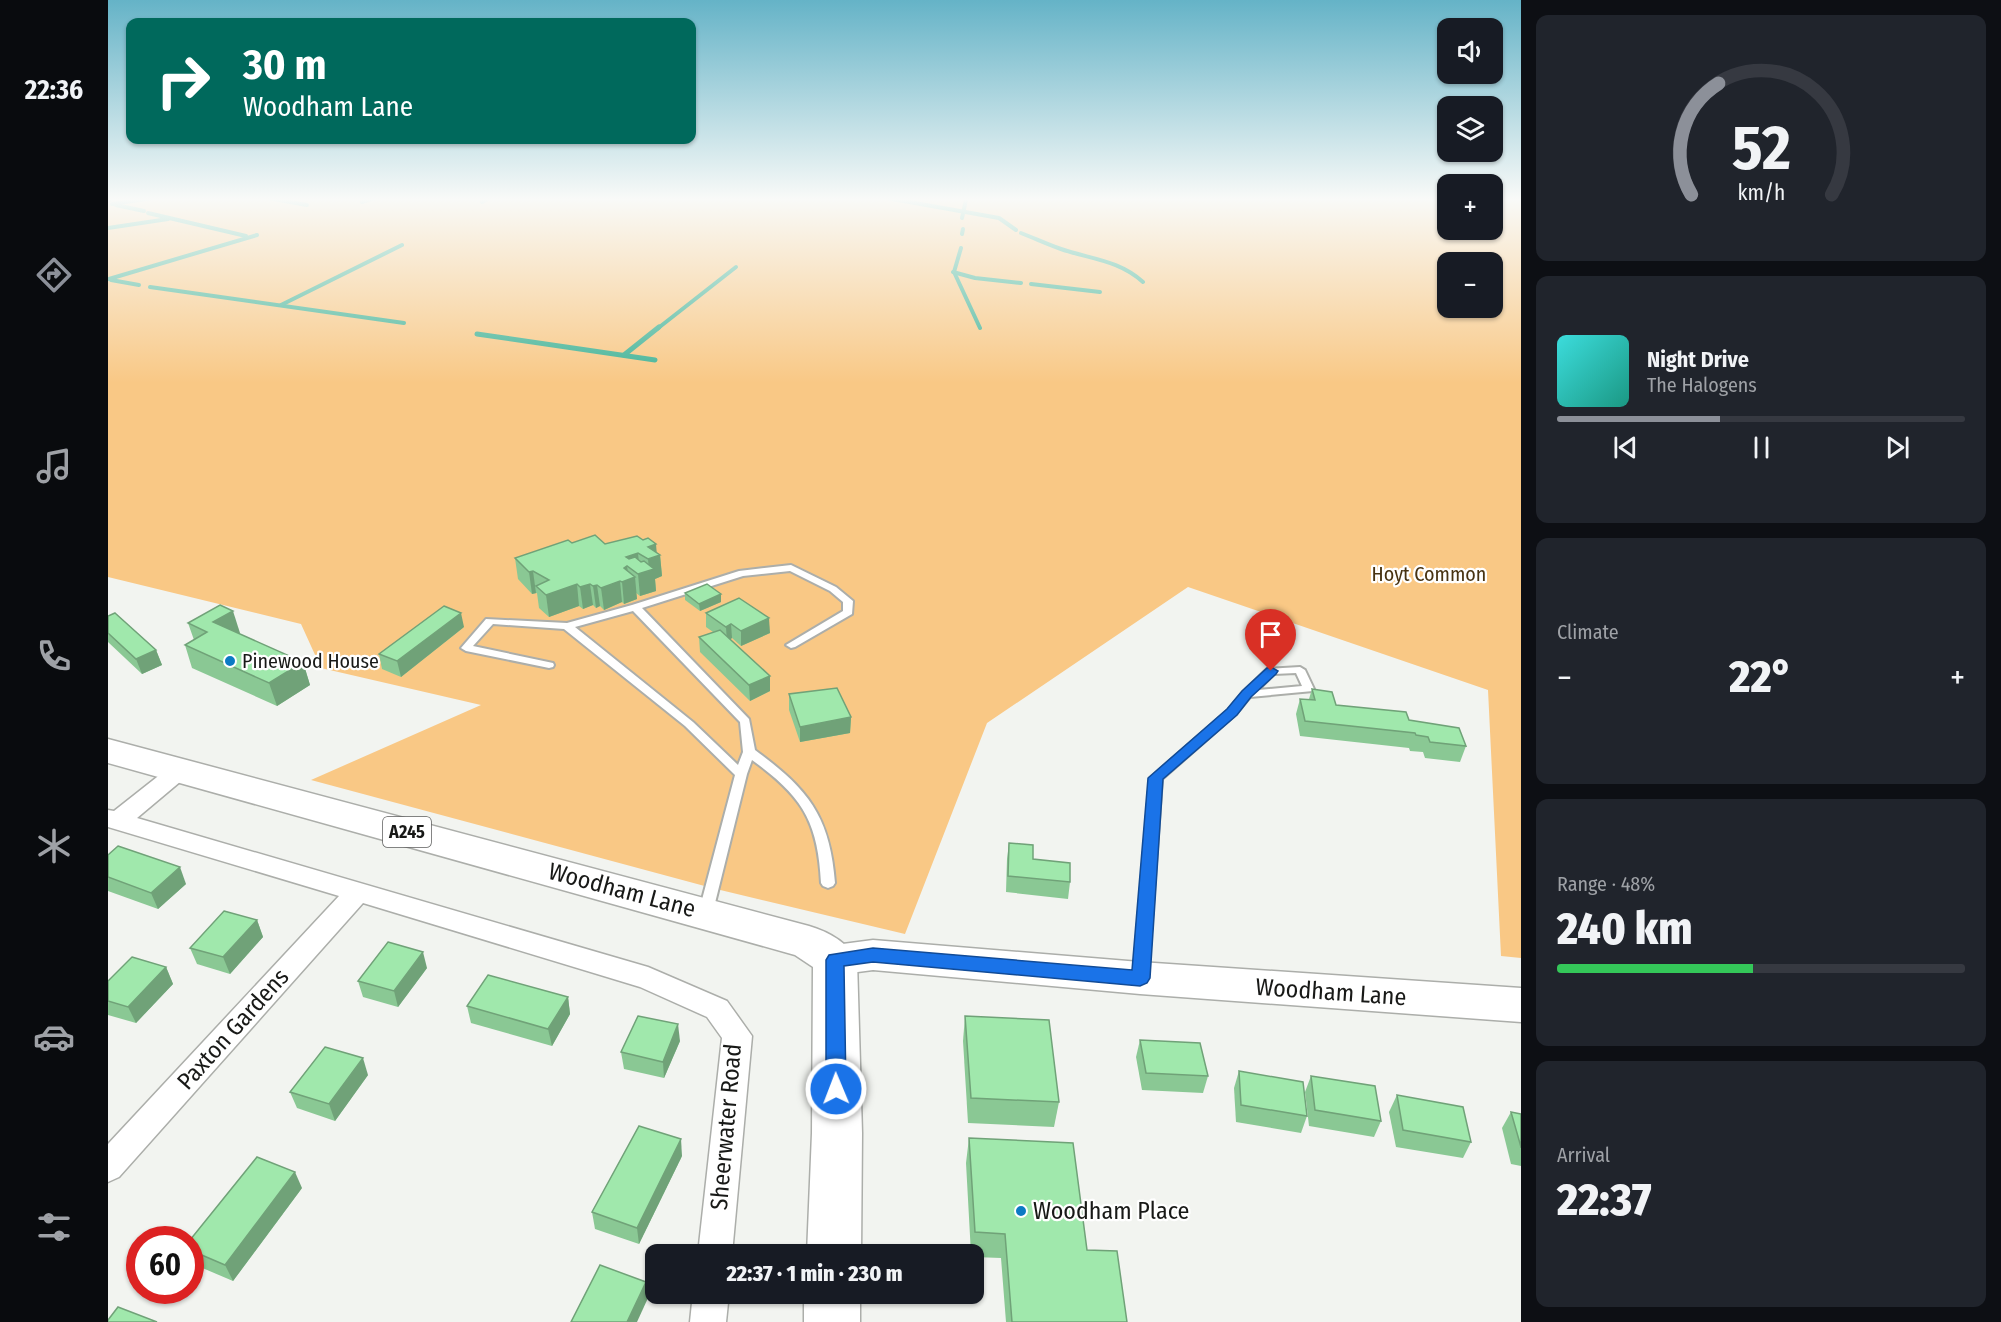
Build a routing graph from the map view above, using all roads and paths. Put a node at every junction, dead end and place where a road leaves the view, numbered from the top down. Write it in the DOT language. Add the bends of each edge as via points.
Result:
graph roads {
  1 [pos="635,607"];
  2 [pos="567,626"];
  3 [pos="790,645"];
  4 [pos="549,665"];
  5 [pos="1246,694"];
  6 [pos="108,751"];
  7 [pos="749,752"];
  8 [pos="179,771"];
  9 [pos="741,774"];
  10 [pos="113,820"];
  11 [pos="828,883"];
  12 [pos="359,891"];
  13 [pos="705,913"];
  14 [pos="835,960"];
  15 [pos="1140,978"];
  16 [pos="1521,1005"];
  17 [pos="108,1167"];
  18 [pos="716,1244"];
  19 [pos="834,1244"];
  20 [pos="710,1304"];
  21 [pos="832,1304"];
  22 [pos="708,1322"];
  23 [pos="832,1322"];
  1 -- 2 [label="lane"];
  1 -- 3 [label="lane" via="742,573 791,568 833,589 848,601 848,612"];
  1 -- 7 [label="lane" via="745,721"];
  2 -- 4 [label="lane" via="490,621 466,648"];
  2 -- 9 [label="lane" via="689,724"];
  5 -- 15 [label="lane" via="1232,712 1156,778"];
  6 -- 8 [label="main road, Woodham Lane / A245"];
  7 -- 9 [label="lane"];
  7 -- 11 [label="lane" via="779,773 810,807 828,854"];
  8 -- 10 [label="street"];
  8 -- 13 [label="main road, Woodham Lane / A245"];
  9 -- 13 [label="lane"];
  10 -- 12 [label="street"];
  12 -- 17 [label="street, Paxton Gardens"];
  12 -- 18 [label="street, Sheerwater Road" via="648,978 717,1009 737,1036"];
  13 -- 14 [label="main road, Woodham Lane / A245" via="808,942"];
  14 -- 15 [label="main road, Woodham Lane" via="873,955"];
  14 -- 19 [label="main road"];
  15 -- 16 [label="main road, Woodham Lane"];
  20 -- 22 [label="street"];
  21 -- 23 [label="main road"];
}
